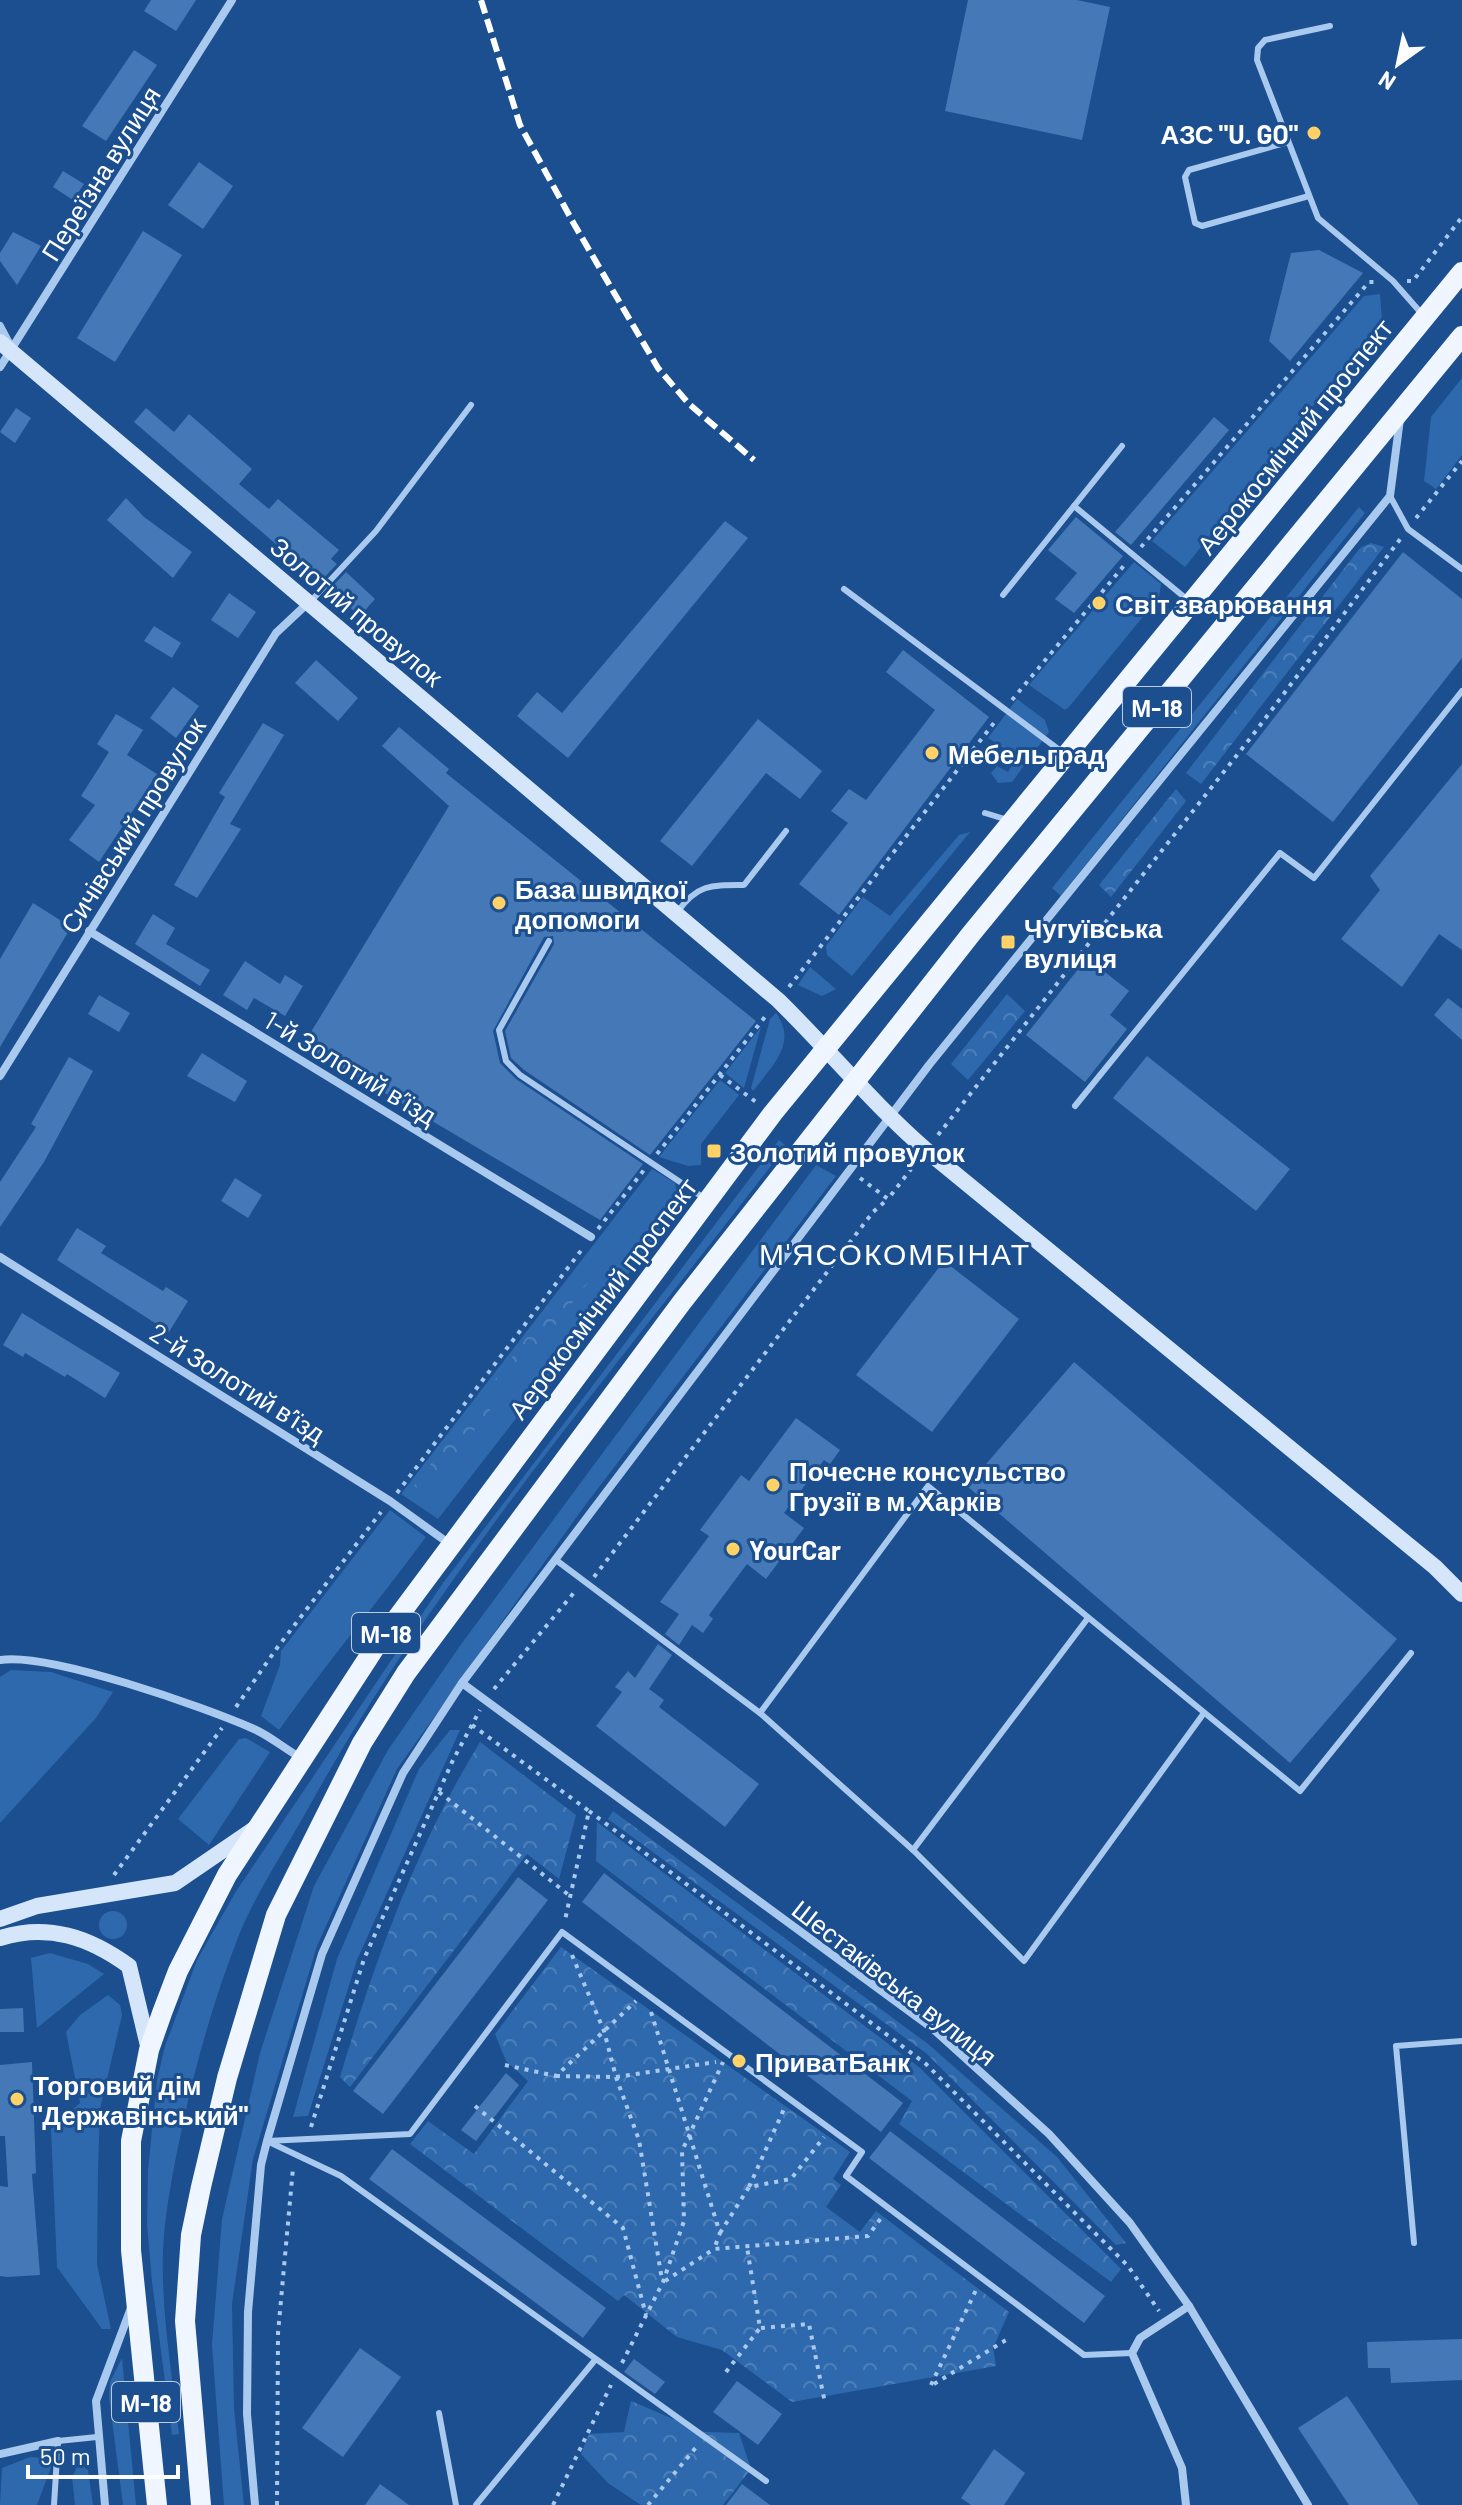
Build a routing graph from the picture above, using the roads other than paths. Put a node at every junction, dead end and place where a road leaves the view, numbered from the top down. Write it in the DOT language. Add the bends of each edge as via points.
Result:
graph roads {
  1 [pos="232,0"];
  2 [pos="1330,26"];
  3 [pos="1288,142"];
  4 [pos="1309,196"];
  5 [pos="1462,272"];
  6 [pos="1425,317"];
  7 [pos="0,326"];
  8 [pos="1462,336"];
  9 [pos="6,346"];
  10 [pos="0,367"];
  11 [pos="471,405"];
  12 [pos="1401,410"];
  13 [pos="1122,446"];
  14 [pos="1390,496"];
  15 [pos="1074,506"];
  16 [pos="1462,569"];
  17 [pos="844,589"];
  18 [pos="1003,595"];
  19 [pos="308,603"];
  20 [pos="1192,603"];
  21 [pos="1462,691"];
  22 [pos="1068,757"];
  23 [pos="985,813"];
  24 [pos="1015,822"];
  25 [pos="786,831"];
  26 [pos="676,914"];
  27 [pos="89,931"];
  28 [pos="549,941"];
  29 [pos="828,1049"];
  30 [pos="0,1076"];
  31 [pos="857,1083"];
  32 [pos="1075,1106"];
  33 [pos="889,1118"];
  34 [pos="707,1200"];
  35 [pos="591,1237"];
  36 [pos="0,1257"];
  37 [pos="451,1546"];
  38 [pos="556,1560"];
  39 [pos="1462,1594"];
  40 [pos="1088,1618"];
  41 [pos="1411,1653"];
  42 [pos="0,1660"];
  43 [pos="462,1683"];
  44 [pos="760,1713"];
  45 [pos="1204,1713"];
  46 [pos="301,1759"];
  47 [pos="261,1823"];
  48 [pos="913,1850"];
  49 [pos="0,1919"];
  50 [pos="0,1938"];
  51 [pos="1462,2041"];
  52 [pos="149,2050"];
  53 [pos="267,2141"];
  54 [pos="1414,2243"];
  55 [pos="135,2300"];
  56 [pos="1189,2306"];
  57 [pos="1132,2353"];
  58 [pos="595,2360"];
  59 [pos="439,2413"];
  60 [pos="97,2437"];
  61 [pos="58,2441"];
  62 [pos="0,2454"];
  63 [pos="766,2481"];
  64 [pos="54,2505"];
  65 [pos="105,2505"];
  66 [pos="157,2505"];
  67 [pos="201,2505"];
  68 [pos="255,2505"];
  69 [pos="456,2505"];
  70 [pos="476,2505"];
  71 [pos="1186,2505"];
  72 [pos="1308,2505"];
  1 -- 9 [label="street, Переїзна вулиця"];
  2 -- 3 [label="lane" via="1265,40 1258,48 1257,60"];
  3 -- 4 [label="lane"];
  3 -- 4 [label="lane" via="1189,170 1185,177 1195,223 1202,226"];
  4 -- 6 [label="lane" via="1325,226 1371,261"];
  5 -- 6 [label="main road, Аерокосмічний проспект / М-18"];
  6 -- 20 [label="main road, Аерокосмічний проспект / М-18"];
  7 -- 9 [label="street"];
  8 -- 12 [label="main road, М-18"];
  9 -- 10 [label="street, Переїзна вулиця"];
  9 -- 19 [label="main road, Золотий провулок"];
  11 -- 19 [label="lane" via="376,531"];
  12 -- 14 [label="street"];
  12 -- 31 [label="main road, М-18" via="971,934"];
  13 -- 15 [label="lane"];
  14 -- 16 [label="lane" via="1408,529"];
  14 -- 33 [label="street"];
  15 -- 18 [label="lane"];
  15 -- 20 [label="lane"];
  17 -- 22 [label="lane"];
  19 -- 26 [label="main road, Золотий провулок"];
  19 -- 27 [label="street, Сичівський провулок" via="276,633"];
  20 -- 22 [label="main road, Аерокосмічний проспект / М-18"];
  21 -- 32 [label="lane" via="1314,878 1280,853"];
  22 -- 24 [label="main road, Аерокосмічний проспект / М-18"];
  23 -- 24 [label="lane"];
  24 -- 29 [label="main road, Аерокосмічний проспект / М-18"];
  25 -- 26 [label="lane" via="744,885 693,891"];
  26 -- 29 [label="main road, Золотий провулок"];
  27 -- 30 [label="street, Сичівський провулок"];
  27 -- 35 [label="street, 1-й Золотий в’їзд"];
  28 -- 34 [label="lane" via="499,1030 506,1061"];
  29 -- 31 [label="main road, Золотий провулок"];
  29 -- 34 [label="main road, Аерокосмічний проспект / М-18"];
  31 -- 33 [label="main road"];
  31 -- 67 [label="main road, М-18" via="682,1302 406,1673 362,1743 276,1915 227,2078 191,2235 185,2321"];
  33 -- 38 [label="street"];
  33 -- 39 [label="main road"];
  34 -- 37 [label="main road, Аерокосмічний проспект / М-18"];
  36 -- 37 [label="street, 2-й Золотий в’їзд" via="390,1501"];
  37 -- 46 [label="main road, Аерокосмічний проспект / М-18"];
  38 -- 43 [label="street"];
  38 -- 44 [label="lane"];
  40 -- 44 [label="lane" via="928,1486"];
  40 -- 45 [label="lane"];
  40 -- 48 [label="lane"];
  41 -- 45 [label="lane" via="1300,1791"];
  42 -- 46 [label="street" via="41,1660 228,1720 256,1730"];
  43 -- 53 [label="street" via="403,1773 322,1954"];
  43 -- 56 [label="street, Шестаківська вулиця" via="932,2028 1049,2134 1130,2223"];
  44 -- 48 [label="lane"];
  45 -- 48 [label="lane" via="1024,1961"];
  46 -- 47 [label="main road, Аерокосмічний проспект / М-18"];
  47 -- 49 [label="main road" via="175,1883 37,1906"];
  47 -- 52 [label="main road, Аерокосмічний проспект / М-18" via="202,1922"];
  50 -- 52 [label="main road" via="22,1932 64,1933 101,1947 129,1966"];
  51 -- 54 [label="lane" via="1396,2046"];
  52 -- 55 [label="main road, Аерокосмічний проспект / М-18" via="131,2141 129,2221"];
  53 -- 57 [label="lane" via="410,2134 562,1932 862,2152 846,2176 1084,2355"];
  53 -- 58 [label="lane" via="341,2176"];
  53 -- 68 [label="street" via="248,2312 247,2414"];
  55 -- 60 [label="street" via="100,2384"];
  55 -- 66 [label="main road, Аерокосмічний проспект / М-18"];
  56 -- 57 [label="street" via="1140,2338"];
  56 -- 72 [label="street, Шестаківська вулиця"];
  57 -- 71 [label="street" via="1182,2468"];
  58 -- 63 [label="lane"];
  58 -- 70 [label="lane"];
  59 -- 69 [label="lane"];
  60 -- 61 [label="lane"];
  60 -- 65 [label="street"];
  61 -- 62 [label="street"];
  61 -- 64 [label="lane"];
}
